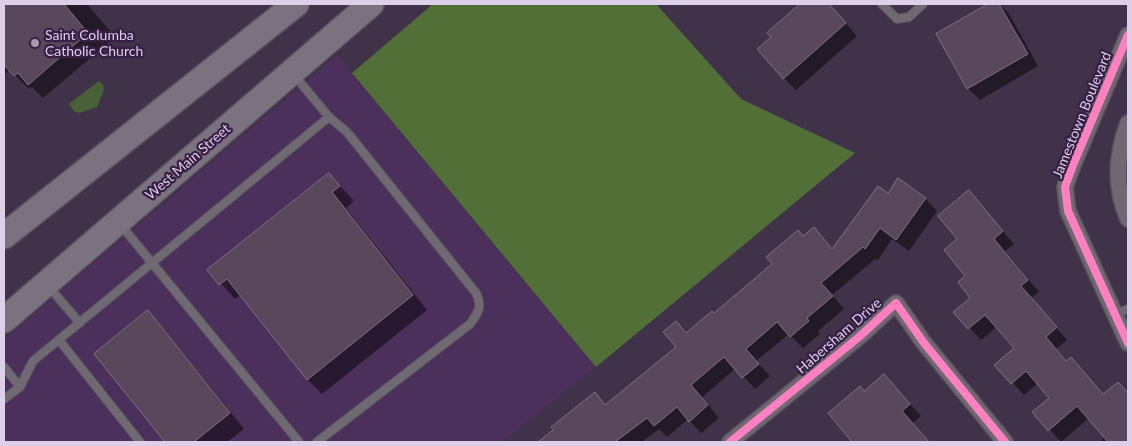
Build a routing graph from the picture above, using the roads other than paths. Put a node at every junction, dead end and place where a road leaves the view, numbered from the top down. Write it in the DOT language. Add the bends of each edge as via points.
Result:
graph roads {
  1 [pos="296,4"];
  2 [pos="371,4"];
  3 [pos="882,4"];
  4 [pos="923,4"];
  5 [pos="1128,35"];
  6 [pos="292,73"];
  7 [pos="329,117"];
  8 [pos="1128,123"];
  9 [pos="1128,219"];
  10 [pos="118,222"];
  11 [pos="4,236"];
  12 [pos="152,263"];
  13 [pos="47,284"];
  14 [pos="1128,309"];
  15 [pos="1114,315"];
  16 [pos="4,320"];
  17 [pos="80,323"];
  18 [pos="59,340"];
  19 [pos="1128,342"];
  20 [pos="4,367"];
  21 [pos="20,387"];
  22 [pos="4,399"];
  23 [pos="140,442"];
  24 [pos="299,442"];
  25 [pos="316,442"];
  26 [pos="730,442"];
  27 [pos="1005,442"];
  1 -- 11 [label="main road"];
  2 -- 6 [label="main road, West Main Street"];
  3 -- 4 [label="lane" via="898,19 909,17"];
  5 -- 15 [label="street, Jamestown Boulevard" via="1065,187 1068,211"];
  6 -- 7 [label="lane"];
  6 -- 10 [label="main road, West Main Street"];
  7 -- 12 [label="lane"];
  7 -- 25 [label="lane" via="353,140 480,302 479,312 470,324"];
  8 -- 9 [label="street" via="1117,166 1120,193"];
  10 -- 12 [label="lane"];
  10 -- 13 [label="main road, West Main Street"];
  12 -- 17 [label="lane"];
  12 -- 24 [label="lane"];
  13 -- 16 [label="main road, West Main Street"];
  13 -- 17 [label="lane"];
  14 -- 15 [label="lane"];
  15 -- 19 [label="street, Jamestown Boulevard"];
  17 -- 18 [label="lane"];
  18 -- 21 [label="lane" via="33,361"];
  18 -- 23 [label="lane"];
  20 -- 21 [label="lane"];
  21 -- 22 [label="lane"];
  26 -- 27 [label="street, Habersham Drive" via="896,303 924,343"];
}
